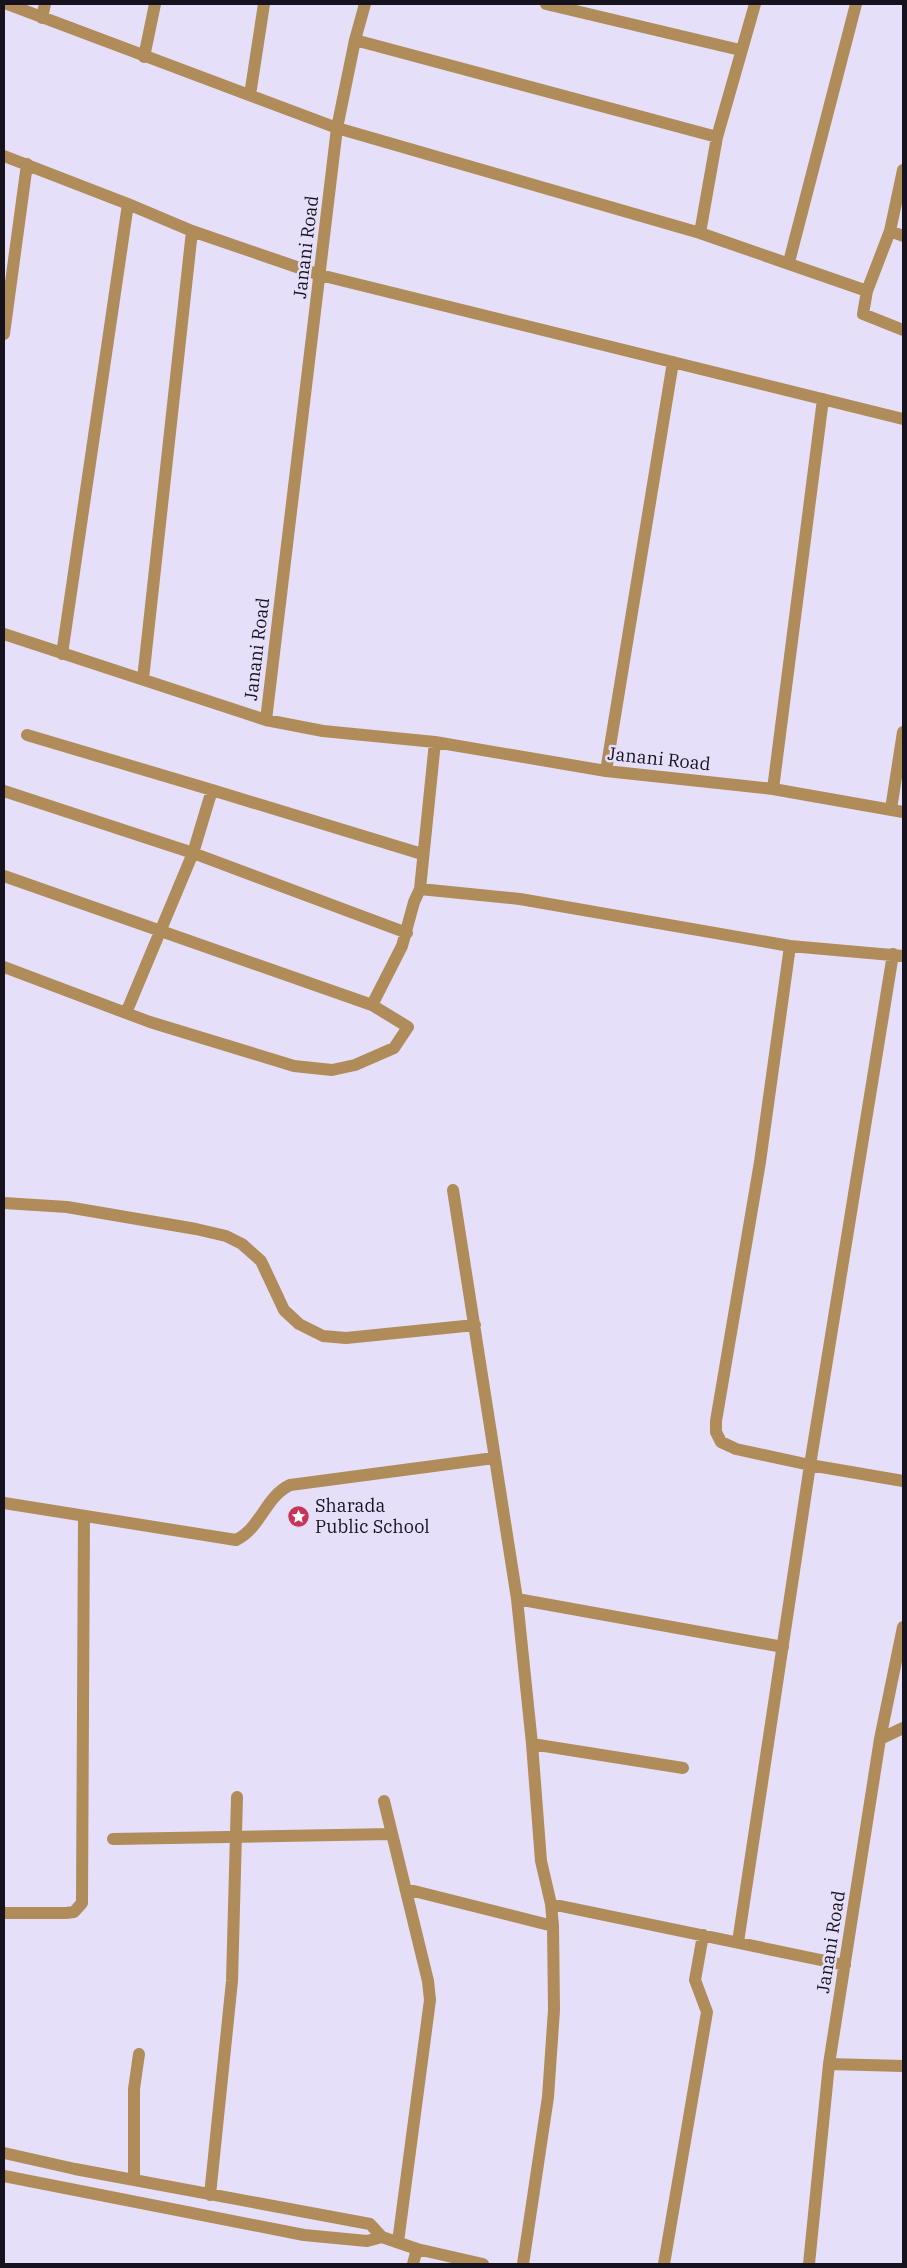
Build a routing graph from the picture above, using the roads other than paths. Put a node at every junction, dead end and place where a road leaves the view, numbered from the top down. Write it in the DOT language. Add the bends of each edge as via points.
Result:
graph roads {
  1 [pos="7,4"];
  2 [pos="45,4"];
  3 [pos="155,4"];
  4 [pos="264,4"];
  5 [pos="365,4"];
  6 [pos="546,4"];
  7 [pos="755,4"];
  8 [pos="856,4"];
  9 [pos="42,18"];
  10 [pos="355,40"];
  11 [pos="740,50"];
  12 [pos="144,57"];
  13 [pos="250,96"];
  14 [pos="337,128"];
  15 [pos="717,137"];
  16 [pos="4,156"];
  17 [pos="27,164"];
  18 [pos="903,170"];
  19 [pos="128,204"];
  20 [pos="192,231"];
  21 [pos="890,231"];
  22 [pos="700,233"];
  23 [pos="903,236"];
  24 [pos="789,262"];
  25 [pos="320,275"];
  26 [pos="868,291"];
  27 [pos="903,330"];
  28 [pos="4,334"];
  29 [pos="673,362"];
  30 [pos="823,399"];
  31 [pos="903,419"];
  32 [pos="4,634"];
  33 [pos="62,654"];
  34 [pos="144,679"];
  35 [pos="266,720"];
  36 [pos="903,732"];
  37 [pos="27,735"];
  38 [pos="435,742"];
  39 [pos="606,771"];
  40 [pos="773,789"];
  41 [pos="212,790"];
  42 [pos="4,791"];
  43 [pos="897,811"];
  44 [pos="193,852"];
  45 [pos="422,854"];
  46 [pos="4,876"];
  47 [pos="420,889"];
  48 [pos="160,930"];
  49 [pos="407,933"];
  50 [pos="790,946"];
  51 [pos="898,955"];
  52 [pos="4,967"];
  53 [pos="372,1005"];
  54 [pos="126,1013"];
  55 [pos="453,1190"];
  56 [pos="4,1204"];
  57 [pos="475,1325"];
  58 [pos="494,1458"];
  59 [pos="810,1465"];
  60 [pos="903,1481"];
  61 [pos="4,1502"];
  62 [pos="84,1516"];
  63 [pos="516,1599"];
  64 [pos="903,1627"];
  65 [pos="782,1647"];
  66 [pos="903,1728"];
  67 [pos="880,1739"];
  68 [pos="532,1744"];
  69 [pos="683,1768"];
  70 [pos="238,1797"];
  71 [pos="384,1801"];
  72 [pos="392,1834"];
  73 [pos="237,1836"];
  74 [pos="113,1839"];
  75 [pos="406,1889"];
  76 [pos="551,1904"];
  77 [pos="4,1912"];
  78 [pos="554,1926"];
  79 [pos="704,1935"];
  80 [pos="738,1942"];
  81 [pos="845,1965"];
  82 [pos="139,2054"];
  83 [pos="829,2064"];
  84 [pos="903,2066"];
  85 [pos="4,2153"];
  86 [pos="4,2176"];
  87 [pos="134,2180"];
  88 [pos="210,2194"];
  89 [pos="382,2237"];
  90 [pos="398,2242"];
  91 [pos="417,2249"];
  92 [pos="414,2264"];
  93 [pos="483,2264"];
  94 [pos="523,2264"];
  95 [pos="664,2264"];
  96 [pos="810,2264"];
  1 -- 9 [label="street"];
  2 -- 9 [label="street"];
  3 -- 12 [label="street"];
  4 -- 13 [label="street"];
  5 -- 10 [label="street, Janani Road"];
  6 -- 11 [label="street"];
  7 -- 11 [label="street"];
  8 -- 24 [label="street"];
  9 -- 12 [label="street"];
  10 -- 14 [label="street, Janani Road"];
  10 -- 15 [label="street"];
  11 -- 15 [label="street"];
  12 -- 13 [label="street"];
  13 -- 14 [label="street"];
  14 -- 22 [label="street"];
  14 -- 25 [label="street, Janani Road"];
  15 -- 22 [label="street"];
  16 -- 17 [label="street"];
  17 -- 19 [label="street"];
  17 -- 28 [label="street"];
  18 -- 21 [label="street"];
  19 -- 20 [label="street"];
  19 -- 33 [label="street"];
  20 -- 25 [label="street"];
  20 -- 34 [label="street"];
  21 -- 23 [label="street"];
  21 -- 26 [label="street"];
  22 -- 24 [label="street"];
  24 -- 26 [label="street"];
  25 -- 29 [label="street"];
  25 -- 35 [label="street, Janani Road"];
  26 -- 27 [label="street" via="863,314"];
  29 -- 30 [label="street"];
  29 -- 39 [label="street"];
  30 -- 31 [label="street"];
  30 -- 40 [label="street"];
  32 -- 33 [label="street"];
  33 -- 34 [label="street"];
  34 -- 35 [label="street"];
  35 -- 38 [label="street, Janani Road" via="323,731"];
  36 -- 43 [label="street"];
  37 -- 41 [label="street"];
  38 -- 39 [label="street, Janani Road"];
  38 -- 45 [label="street"];
  39 -- 40 [label="street, Janani Road"];
  40 -- 43 [label="street, Janani Road"];
  41 -- 44 [label="street"];
  41 -- 45 [label="street"];
  42 -- 44 [label="street"];
  44 -- 48 [label="street"];
  44 -- 49 [label="street"];
  45 -- 47 [label="street"];
  46 -- 48 [label="street"];
  47 -- 49 [label="street"];
  47 -- 50 [label="street" via="520,899"];
  48 -- 53 [label="street"];
  48 -- 54 [label="street"];
  49 -- 53 [label="street"];
  50 -- 51 [label="street"];
  50 -- 59 [label="street" via="760,1162 716,1432 722,1442 736,1449"];
  51 -- 59 [label="street"];
  52 -- 54 [label="street"];
  53 -- 54 [label="street" via="408,1027 394,1048 355,1065 332,1070 294,1066"];
  55 -- 57 [label="street"];
  56 -- 57 [label="street" via="67,1207 226,1236 242,1244 260,1261 284,1310 299,1324 323,1336 346,1338"];
  57 -- 58 [label="street"];
  58 -- 62 [label="street" via="290,1485 272,1497 251,1529 236,1540"];
  58 -- 63 [label="street"];
  59 -- 60 [label="street"];
  59 -- 65 [label="street"];
  61 -- 62 [label="street"];
  62 -- 77 [label="street" via="82,1902 74,1912"];
  63 -- 65 [label="street"];
  63 -- 68 [label="street"];
  64 -- 67 [label="street, Janani Road"];
  65 -- 80 [label="street"];
  66 -- 67 [label="street"];
  67 -- 81 [label="street, Janani Road"];
  68 -- 69 [label="street"];
  68 -- 76 [label="street" via="541,1861"];
  70 -- 73 [label="street"];
  71 -- 72 [label="street"];
  72 -- 73 [label="street"];
  72 -- 75 [label="street"];
  73 -- 74 [label="street"];
  73 -- 88 [label="street" via="232,1980"];
  75 -- 78 [label="street"];
  75 -- 90 [label="street" via="430,2000"];
  76 -- 78 [label="street"];
  76 -- 79 [label="street"];
  78 -- 94 [label="street" via="554,2010 548,2097"];
  79 -- 80 [label="street"];
  79 -- 95 [label="street" via="695,1980 707,2012"];
  80 -- 81 [label="street"];
  81 -- 83 [label="street, Janani Road"];
  82 -- 87 [label="street" via="134,2089"];
  83 -- 84 [label="street"];
  83 -- 96 [label="street, Janani Road"];
  85 -- 87 [label="street"];
  86 -- 89 [label="street" via="304,2235 367,2241"];
  87 -- 88 [label="street"];
  88 -- 89 [label="street" via="370,2224"];
  89 -- 90 [label="street"];
  90 -- 91 [label="street"];
  91 -- 92 [label="street"];
  91 -- 93 [label="street"];
}
